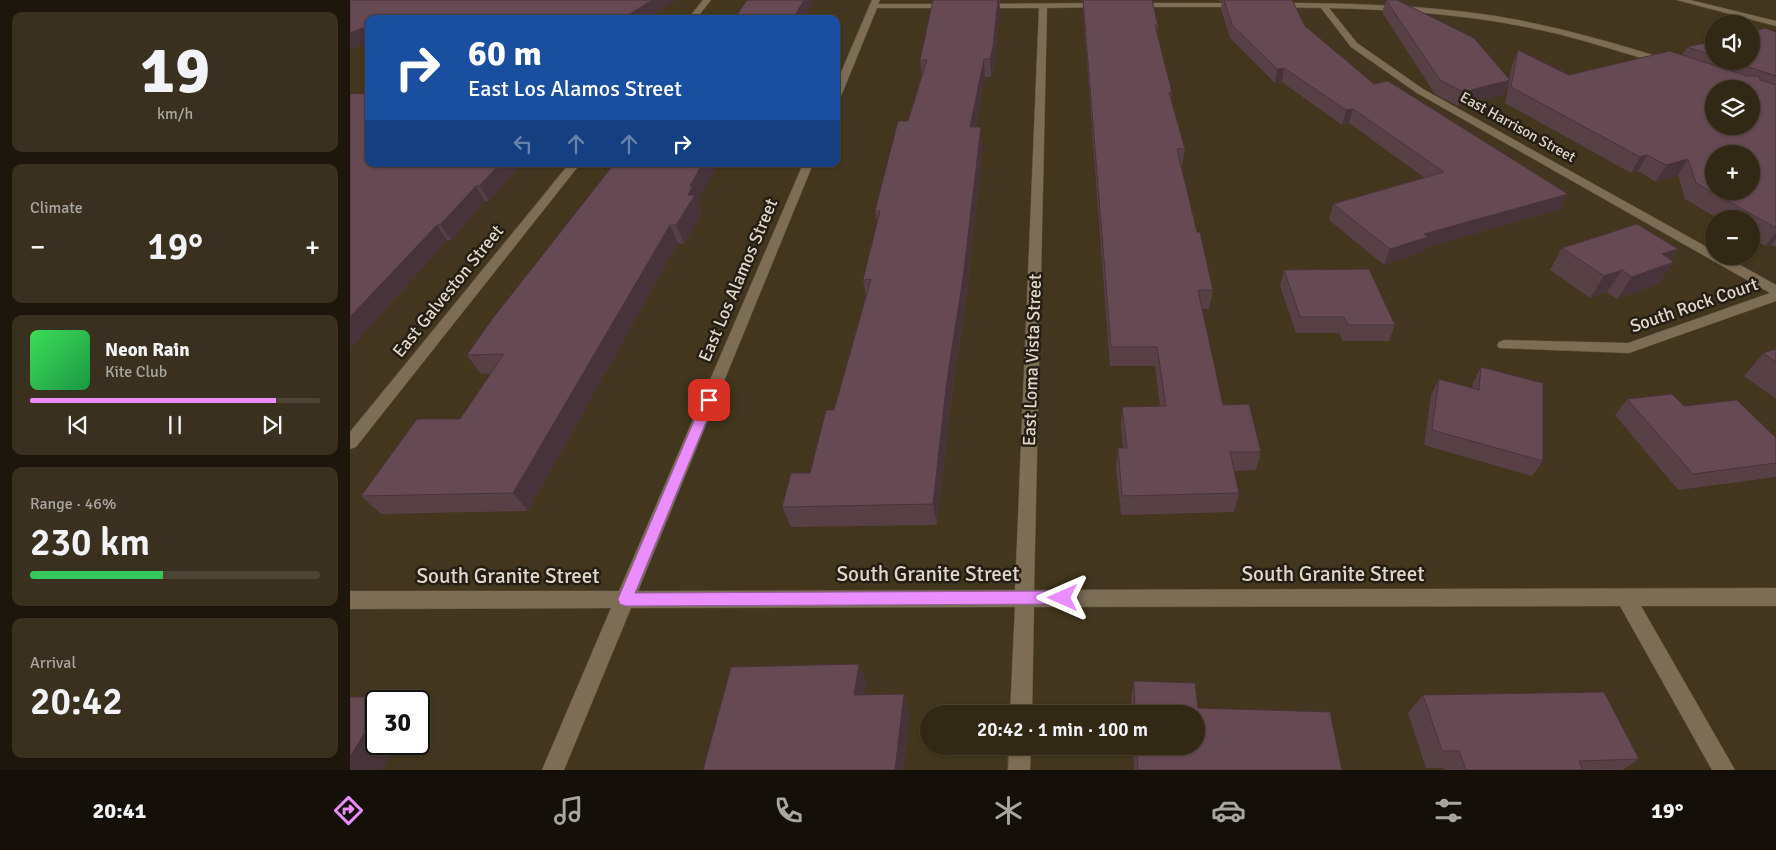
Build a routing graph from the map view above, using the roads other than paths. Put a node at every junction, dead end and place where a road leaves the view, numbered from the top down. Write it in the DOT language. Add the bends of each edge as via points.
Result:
graph roads {
  1 [pos="707,0"];
  2 [pos="1682,0"];
  3 [pos="875,3"];
  4 [pos="1324,4"];
  5 [pos="1043,5"];
  6 [pos="1110,5"];
  7 [pos="1120,5"];
  8 [pos="1256,5"];
  9 [pos="1265,5"];
  10 [pos="963,6"];
  11 [pos="973,6"];
  12 [pos="695,15"];
  13 [pos="1776,24"];
  14 [pos="1675,65"];
  15 [pos="840,86"];
  16 [pos="573,167"];
  17 [pos="807,167"];
  18 [pos="1705,251"];
  19 [pos="1730,265"];
  20 [pos="1776,291"];
  21 [pos="1776,296"];
  22 [pos="1504,345"];
  23 [pos="350,443"];
  24 [pos="1776,597"];
  25 [pos="1024,598"];
  26 [pos="1626,598"];
  27 [pos="626,599"];
  28 [pos="350,600"];
  29 [pos="1021,705"];
  30 [pos="1020,755"];
  31 [pos="553,770"];
  32 [pos="1019,770"];
  33 [pos="1724,770"];
  1 -- 12 [label="street"];
  2 -- 13 [label="street"];
  3 -- 10 [label="street"];
  3 -- 15 [label="street"];
  4 -- 9 [label="street"];
  4 -- 14 [label="street" via="1470,15 1565,34"];
  4 -- 18 [label="street, East Harrison Street" via="1354,46 1420,91"];
  5 -- 6 [label="street"];
  5 -- 11 [label="street"];
  5 -- 25 [label="street, East Loma Vista Street"];
  7 -- 8 [label="street"];
  16 -- 23 [label="street, East Galveston Street"];
  17 -- 27 [label="street, East Los Alamos Street"];
  19 -- 20 [label="street, East Harrison Street"];
  21 -- 22 [label="street, South Rock Court" via="1629,348"];
  24 -- 26 [label="street, South Granite Street"];
  25 -- 26 [label="street, South Granite Street"];
  25 -- 27 [label="street, South Granite Street"];
  25 -- 29 [label="street, East Loma Vista Street"];
  26 -- 33 [label="street"];
  27 -- 28 [label="street, South Granite Street"];
  27 -- 31 [label="street, East Los Alamos Street"];
  30 -- 32 [label="street"];
}
